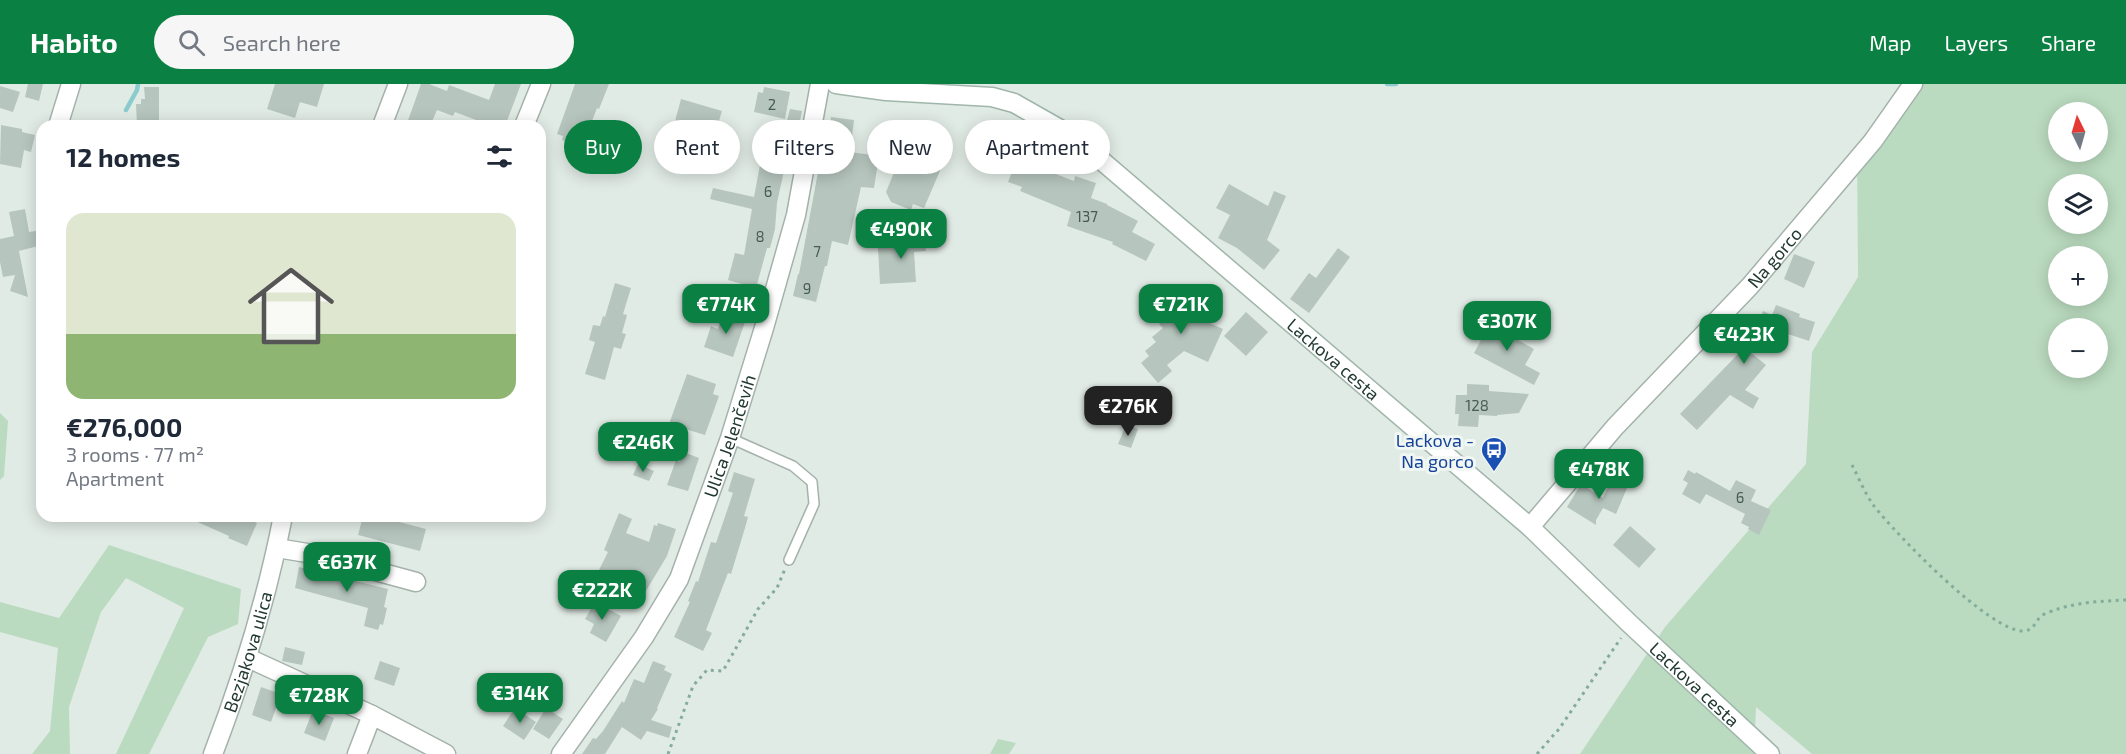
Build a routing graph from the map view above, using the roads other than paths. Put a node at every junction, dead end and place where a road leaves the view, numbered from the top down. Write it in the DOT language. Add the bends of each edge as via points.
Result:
graph roads {
  1 [pos="71,84"];
  2 [pos="398,84"];
  3 [pos="541,84"];
  4 [pos="820,84"];
  5 [pos="836,84"];
  6 [pos="1913,84"];
  7 [pos="972,90"];
  8 [pos="60,120"];
  9 [pos="384,120"];
  10 [pos="526,120"];
  11 [pos="730,438"];
  12 [pos="282,522"];
  13 [pos="1530,527"];
  14 [pos="277,548"];
  15 [pos="789,560"];
  16 [pos="416,582"];
  17 [pos="248,658"];
  18 [pos="372,715"];
  19 [pos="213,754"];
  20 [pos="357,754"];
  21 [pos="446,754"];
  22 [pos="561,754"];
  23 [pos="1770,754"];
  1 -- 8 [label="street"];
  2 -- 9 [label="street"];
  3 -- 10 [label="street"];
  4 -- 11 [label="street, Ulica Jelenčevih" via="796,215"];
  5 -- 7 [label="street, Lackova cesta" via="886,91"];
  6 -- 13 [label="street, Na gorco" via="1873,141 1750,286 1615,427"];
  7 -- 13 [label="street, Lackova cesta" via="1014,103 1074,137"];
  11 -- 15 [label="lane" via="793,466 812,482 814,504"];
  11 -- 22 [label="street, Ulica Jelenčevih" via="679,579 644,637"];
  12 -- 14 [label="street, Bezjakova ulica"];
  13 -- 23 [label="street, Lackova cesta"];
  14 -- 16 [label="street"];
  14 -- 17 [label="street, Bezjakova ulica"];
  17 -- 18 [label="street"];
  17 -- 19 [label="street, Bezjakova ulica"];
  18 -- 20 [label="street"];
  18 -- 21 [label="street"];
}
